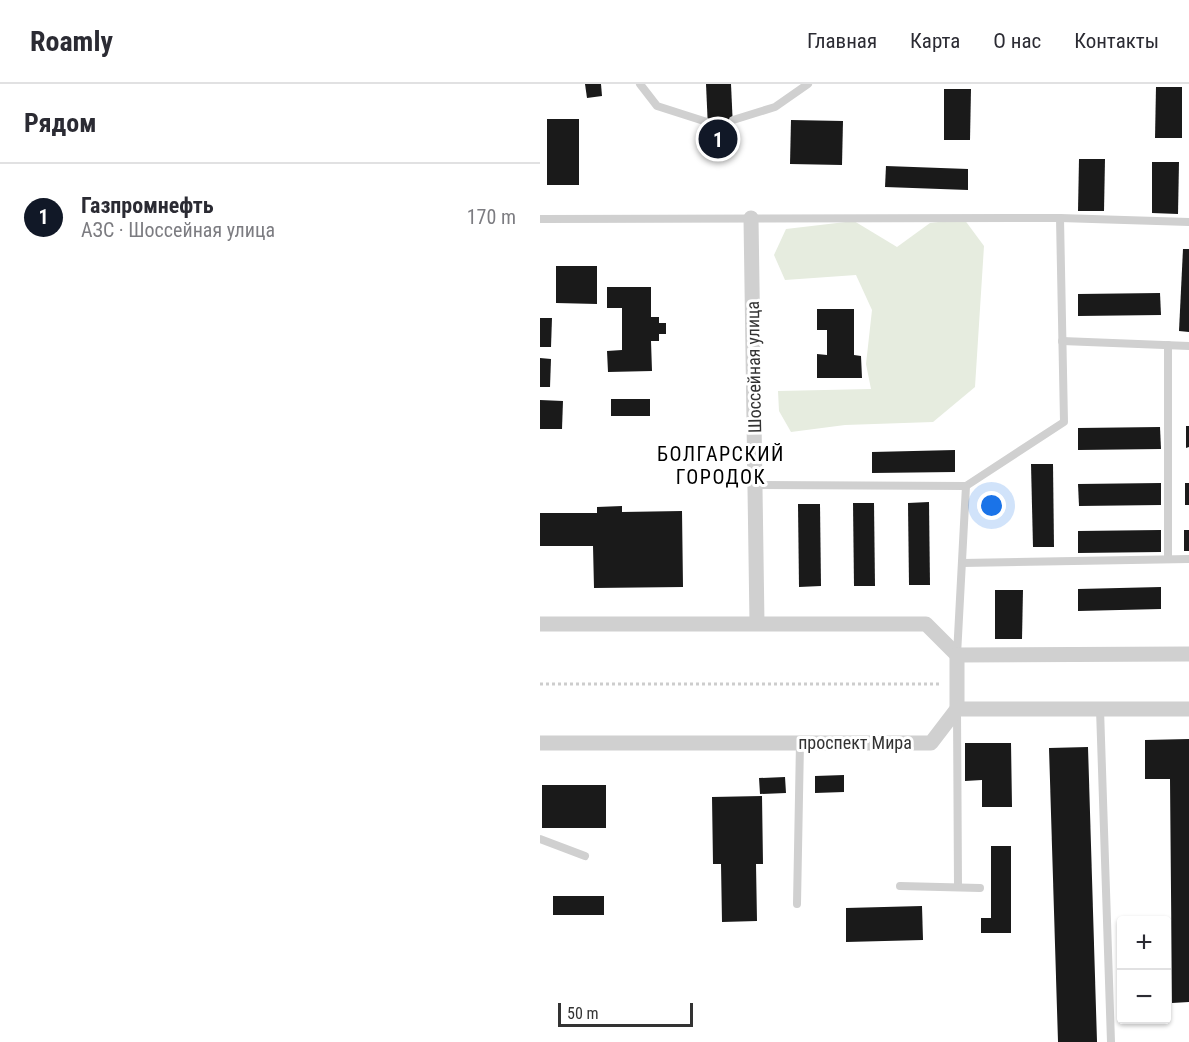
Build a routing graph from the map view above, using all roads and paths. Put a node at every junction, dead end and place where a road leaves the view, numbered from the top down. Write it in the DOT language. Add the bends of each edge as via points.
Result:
graph roads {
  1 [pos="640,84"];
  2 [pos="808,84"];
  3 [pos="733,120"];
  4 [pos="707,122"];
  5 [pos="751,218"];
  6 [pos="1060,218"];
  7 [pos="540,219"];
  8 [pos="1189,222"];
  9 [pos="1062,341"];
  10 [pos="1168,345"];
  11 [pos="1189,346"];
  12 [pos="755,485"];
  13 [pos="966,486"];
  14 [pos="1168,559"];
  15 [pos="1189,559"];
  16 [pos="962,562"];
  17 [pos="757,623"];
  18 [pos="540,624"];
  19 [pos="1189,654"];
  20 [pos="957,655"];
  21 [pos="540,684"];
  22 [pos="957,684"];
  23 [pos="957,709"];
  24 [pos="1101,709"];
  25 [pos="1189,709"];
  26 [pos="540,743"];
  27 [pos="800,743"];
  28 [pos="540,838"];
  29 [pos="585,856"];
  30 [pos="900,886"];
  31 [pos="958,887"];
  32 [pos="981,888"];
  33 [pos="797,904"];
  34 [pos="1111,1042"];
  1 -- 4 [label="lane" via="657,106"];
  2 -- 3 [label="lane" via="775,107"];
  5 -- 6 [label="lane"];
  5 -- 7 [label="lane"];
  5 -- 12 [label="street, Шоссейная улица"];
  6 -- 8 [label="lane"];
  6 -- 9 [label="lane"];
  9 -- 10 [label="lane"];
  9 -- 13 [label="lane" via="1064,422"];
  10 -- 11 [label="lane"];
  10 -- 14 [label="lane"];
  12 -- 13 [label="lane"];
  12 -- 17 [label="street, Шоссейная улица"];
  13 -- 16 [label="lane"];
  14 -- 15 [label="lane"];
  14 -- 16 [label="lane"];
  16 -- 20 [label="lane"];
  17 -- 18 [label="street"];
  17 -- 20 [label="street" via="926,624"];
  19 -- 20 [label="street"];
  20 -- 22 [label="street"];
  21 -- 22 [label="path"];
  22 -- 23 [label="street"];
  23 -- 24 [label="street"];
  23 -- 27 [label="street, проспект Мира" via="931,743"];
  23 -- 31 [label="lane"];
  24 -- 25 [label="street"];
  24 -- 34 [label="lane"];
  26 -- 27 [label="street, проспект Мира"];
  27 -- 33 [label="lane"];
  28 -- 29 [label="lane"];
  30 -- 31 [label="lane"];
  31 -- 32 [label="lane"];
}
